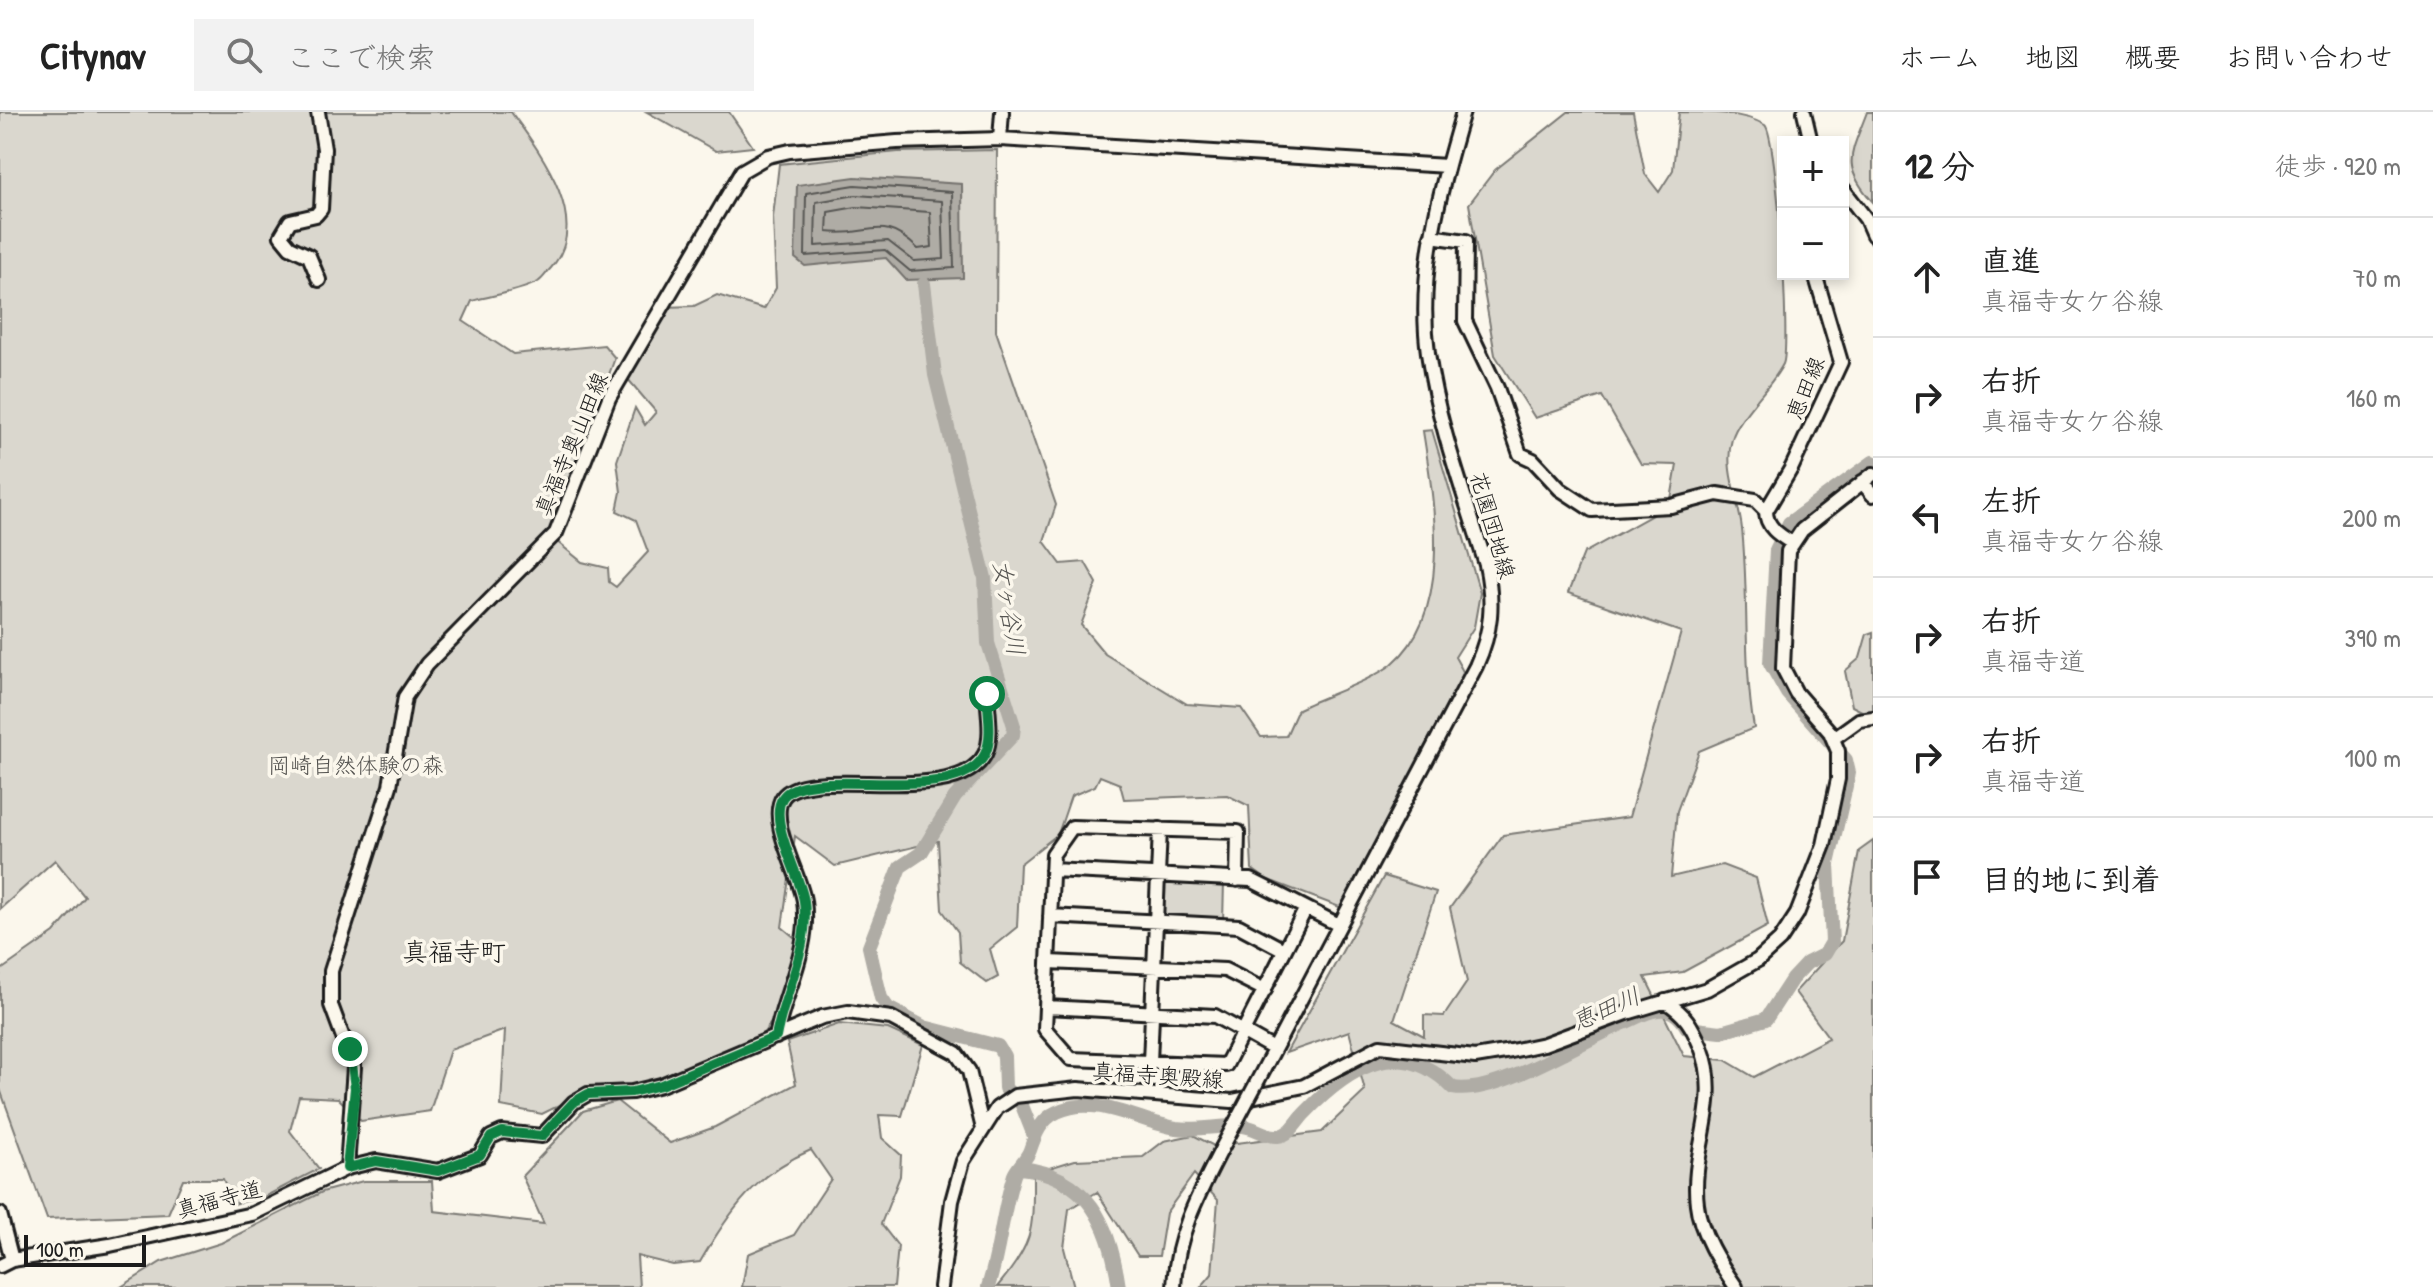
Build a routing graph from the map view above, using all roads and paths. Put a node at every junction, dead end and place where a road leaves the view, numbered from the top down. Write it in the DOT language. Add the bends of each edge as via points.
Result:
graph roads {
  1 [pos="318,112"];
  2 [pos="1002,112"];
  3 [pos="1463,112"];
  4 [pos="1804,112"];
  5 [pos="1810,136"];
  6 [pos="1000,139"];
  7 [pos="1447,166"];
  8 [pos="1849,198"];
  9 [pos="1873,235"];
  10 [pos="1431,236"];
  11 [pos="319,280"];
  12 [pos="1817,280"];
  13 [pos="1868,478"];
  14 [pos="1873,495"];
  15 [pos="1766,511"];
  16 [pos="1786,539"];
  17 [pos="987,694"];
  18 [pos="1873,718"];
  19 [pos="1834,738"];
  20 [pos="1160,829"];
  21 [pos="1052,870"];
  22 [pos="1158,876"];
  23 [pos="1237,880"];
  24 [pos="1305,910"];
  25 [pos="1050,916"];
  26 [pos="1157,922"];
  27 [pos="1337,924"];
  28 [pos="1284,950"];
  29 [pos="1049,962"];
  30 [pos="1155,967"];
  31 [pos="1265,990"];
  32 [pos="1665,1001"];
  33 [pos="1047,1007"];
  34 [pos="1153,1013"];
  35 [pos="1243,1032"];
  36 [pos="776,1037"];
  37 [pos="1274,1049"];
  38 [pos="1150,1062"];
  39 [pos="983,1129"];
  40 [pos="347,1168"];
  41 [pos="0,1214"];
  42 [pos="12,1260"];
  43 [pos="0,1266"];
  44 [pos="941,1287"];
  45 [pos="1174,1287"];
  46 [pos="1736,1287"];
  1 -- 11 [label="street" via="324,149 321,209 290,221 281,236 309,256"];
  2 -- 6 [label="street"];
  3 -- 7 [label="street, 花園団地線"];
  4 -- 5 [label="street"];
  6 -- 7 [label="street, 真福寺奥山田線"];
  6 -- 40 [label="street, 真福寺奥山田線" via="790,151 742,171 609,398 556,533 412,682 390,786 331,971 331,1005 354,1067"];
  7 -- 10 [label="street, 花園団地線"];
  8 -- 9 [label="street"];
  10 -- 15 [label="street" via="1466,241 1465,321 1497,388 1516,449 1542,467 1560,489 1592,510 1671,506 1717,494 1755,500"];
  10 -- 27 [label="street, 花園団地線" via="1428,350 1440,414 1486,565 1492,621 1476,666"];
  12 -- 15 [label="street, 恵田線" via="1841,362"];
  13 -- 14 [label="street"];
  13 -- 16 [label="street"];
  15 -- 16 [label="street" via="1767,521"];
  16 -- 19 [label="street" via="1783,668 1790,685"];
  17 -- 36 [label="street" via="987,748 969,770 927,783 806,787 789,791 781,800 779,824 799,878 805,919 801,954"];
  18 -- 19 [label="street" via="1859,720"];
  19 -- 32 [label="street, 真福寺奥殿線" via="1838,779 1824,845 1790,927 1745,971"];
  20 -- 21 [label="street" via="1072,827 1053,854"];
  20 -- 22 [label="street"];
  20 -- 23 [label="street" via="1238,832"];
  21 -- 22 [label="street"];
  21 -- 25 [label="street"];
  22 -- 23 [label="street"];
  22 -- 26 [label="street"];
  23 -- 24 [label="street" via="1251,880"];
  24 -- 27 [label="street"];
  24 -- 28 [label="street"];
  25 -- 26 [label="street"];
  25 -- 29 [label="street"];
  26 -- 28 [label="street" via="1239,926"];
  26 -- 30 [label="street"];
  27 -- 37 [label="street, 花園団地線"];
  28 -- 31 [label="street"];
  29 -- 30 [label="street"];
  29 -- 33 [label="street"];
  30 -- 31 [label="street" via="1225,970"];
  30 -- 34 [label="street"];
  31 -- 35 [label="street"];
  32 -- 39 [label="street, 真福寺奥殿線" via="1544,1044 1475,1057 1380,1046 1304,1086 1232,1101 1078,1089 1020,1093 1002,1103"];
  32 -- 46 [label="street" via="1688,1016 1705,1057 1711,1103 1696,1201 1703,1227"];
  33 -- 34 [label="street"];
  33 -- 38 [label="street" via="1045,1029 1071,1059"];
  34 -- 35 [label="street" via="1215,1016"];
  34 -- 38 [label="street"];
  35 -- 37 [label="street"];
  35 -- 38 [label="street" via="1226,1065"];
  36 -- 39 [label="street" via="848,1012 891,1018 956,1053 969,1071"];
  36 -- 40 [label="street, 真福寺道" via="661,1085 588,1094 542,1136 502,1132 491,1137 480,1155 438,1171 376,1161"];
  37 -- 45 [label="street, 花園団地線, bridge" via="1188,1216"];
  39 -- 44 [label="street, 真福寺奥殿線" via="963,1161 952,1201"];
  40 -- 42 [label="street, 真福寺道" via="252,1214"];
  41 -- 42 [label="street"];
  42 -- 43 [label="street, 真福寺道"];
}
